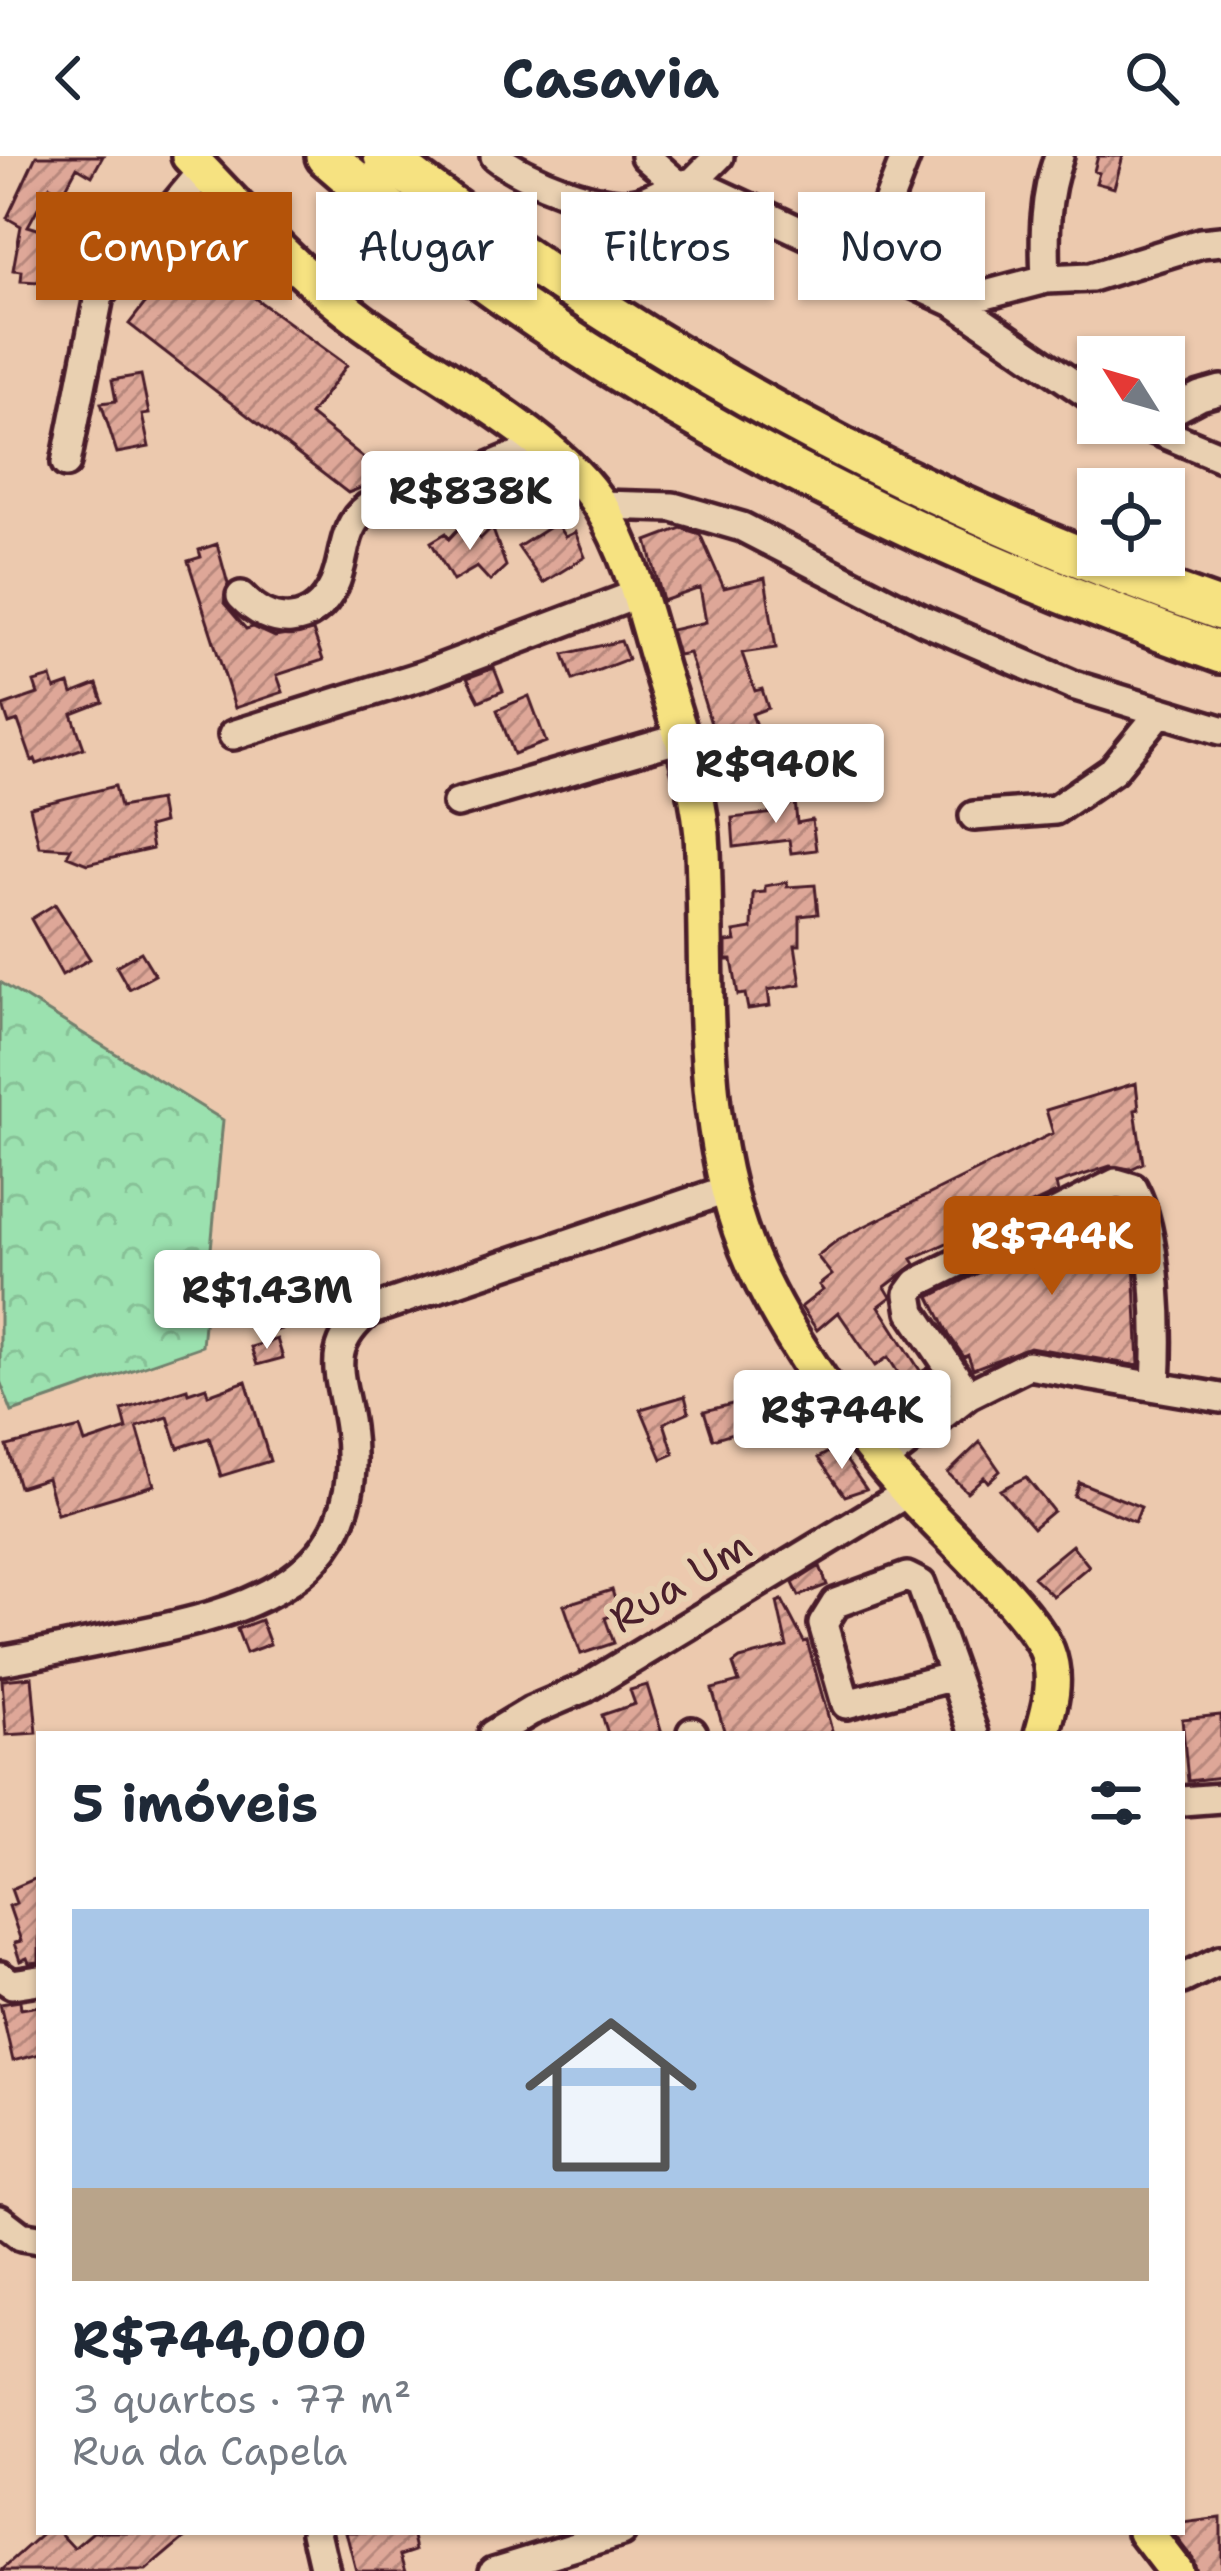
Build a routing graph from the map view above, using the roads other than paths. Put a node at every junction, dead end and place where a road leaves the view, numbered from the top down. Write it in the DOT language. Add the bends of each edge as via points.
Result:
graph roads {
  1 [pos="326,156"];
  2 [pos="384,156"];
  3 [pos="424,156"];
  4 [pos="495,156"];
  5 [pos="644,156"];
  6 [pos="719,156"];
  7 [pos="906,156"];
  8 [pos="1059,156"];
  9 [pos="196,164"];
  10 [pos="685,183"];
  11 [pos="431,192"];
  12 [pos="453,192"];
  13 [pos="892,192"];
  14 [pos="798,233"];
  15 [pos="1221,241"];
  16 [pos="537,265"];
  17 [pos="1046,279"];
  18 [pos="949,300"];
  19 [pos="956,303"];
  20 [pos="1077,387"];
  21 [pos="1221,390"];
  22 [pos="1185,404"];
  23 [pos="1185,440"];
  24 [pos="542,446"];
  25 [pos="1221,458"];
  26 [pos="66,463"];
  27 [pos="600,505"];
  28 [pos="638,594"];
  29 [pos="241,596"];
  30 [pos="1221,610"];
  31 [pos="1221,653"];
  32 [pos="1159,714"];
  33 [pos="1221,730"];
  34 [pos="233,735"];
  35 [pos="681,738"];
  36 [pos="457,803"];
  37 [pos="974,816"];
  38 [pos="725,1190"];
  39 [pos="1156,1385"];
  40 [pos="968,1395"];
  41 [pos="1221,1398"];
  42 [pos="882,1462"];
  43 [pos="908,1492"];
  44 [pos="0,1661"];
  45 [pos="954,1676"];
  46 [pos="498,1731"];
  47 [pos="973,1731"];
  48 [pos="1043,1731"];
  49 [pos="1221,1798"];
  50 [pos="1185,1801"];
  51 [pos="1221,1960"];
  52 [pos="0,1976"];
  53 [pos="1185,1978"];
  54 [pos="36,1980"];
  55 [pos="0,2220"];
  56 [pos="36,2239"];
  57 [pos="317,2535"];
  58 [pos="611,2535"];
  59 [pos="1147,2535"];
  60 [pos="325,2571"];
  61 [pos="494,2571"];
  62 [pos="1175,2571"];
  1 -- 31 [label="highway" via="522,309 794,471 953,548"];
  2 -- 11 [label="highway"];
  3 -- 12 [label="highway"];
  4 -- 10 [label="street" via="526,176 618,204"];
  5 -- 10 [label="street"];
  6 -- 10 [label="street"];
  7 -- 13 [label="street"];
  8 -- 17 [label="street" via="1044,224"];
  9 -- 24 [label="main road" via="358,319"];
  9 -- 26 [label="street" via="99,296"];
  10 -- 14 [label="street"];
  15 -- 17 [label="street" via="1090,277"];
  16 -- 30 [label="highway" via="812,433 1111,572"];
  17 -- 19 [label="street"];
  18 -- 19 [label="street"];
  19 -- 20 [label="street"];
  21 -- 22 [label="street"];
  23 -- 25 [label="street"];
  24 -- 27 [label="main road"];
  24 -- 29 [label="street" via="368,507 346,533 324,602 304,617 272,619"];
  27 -- 28 [label="main road"];
  27 -- 32 [label="street" via="673,507 742,527 925,621"];
  28 -- 34 [label="street" via="421,676"];
  28 -- 35 [label="main road"];
  32 -- 33 [label="street"];
  32 -- 37 [label="street" via="1114,770 1055,810"];
  35 -- 36 [label="street"];
  35 -- 38 [label="main road" via="703,848 709,1071"];
  38 -- 42 [label="main road" via="790,1332"];
  38 -- 44 [label="street" via="369,1311 338,1352 351,1456 344,1509 299,1575 212,1619"];
  39 -- 40 [label="street" via="1028,1364"];
  39 -- 40 [label="street" via="1142,1204 1133,1188 1116,1183 909,1294 912,1312"];
  39 -- 41 [label="street"];
  40 -- 42 [label="street"];
  42 -- 43 [label="main road"];
  43 -- 46 [label="street, Rua Um" via="585,1688"];
  43 -- 48 [label="main road" via="1038,1632 1053,1669"];
  45 -- 45 [label="street" via="921,1584 907,1577 836,1603 823,1624 846,1705"];
  45 -- 47 [label="street"];
  49 -- 50 [label="street"];
  51 -- 53 [label="street"];
  52 -- 54 [label="street" via="12,1984"];
  55 -- 56 [label="street"];
  57 -- 60 [label="street"];
  58 -- 61 [label="street"];
  59 -- 62 [label="main road"];
}
